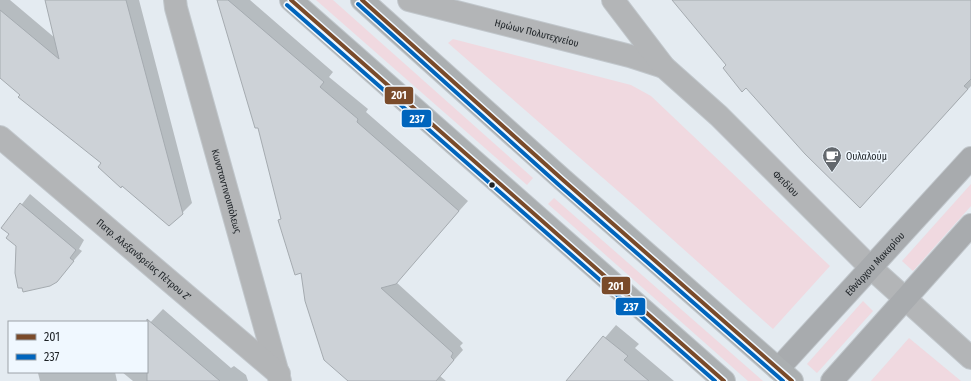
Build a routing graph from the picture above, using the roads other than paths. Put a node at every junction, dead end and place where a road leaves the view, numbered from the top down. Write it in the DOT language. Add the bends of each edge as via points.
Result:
graph roads {
  1 [pos="175,0"];
  2 [pos="291,0"];
  3 [pos="362,0"];
  4 [pos="409,0"];
  5 [pos="613,0"];
  6 [pos="664,67"];
  7 [pos="0,137"];
  8 [pos="971,158"];
  9 [pos="971,225"];
  10 [pos="870,267"];
  11 [pos="904,299"];
  12 [pos="971,358"];
  13 [pos="785,375"];
  14 [pos="281,378"];
  15 [pos="724,381"];
  16 [pos="832,381"];
  1 -- 14 [label="street, Κωνσταντινουπόλεως"];
  2 -- 15 [label="main road"];
  3 -- 13 [label="main road"];
  4 -- 6 [label="street, Ηρώων Πολυτεχνείου"];
  5 -- 6 [label="street, Φειδίου"];
  6 -- 10 [label="street, Φειδίου" via="719,116"];
  7 -- 14 [label="street, Πατρ. Αλεξανδρείας Πέτρου Ζ’"];
  8 -- 10 [label="street, Εθνάρχου Μακαρίου"];
  9 -- 11 [label="street"];
  10 -- 11 [label="street, Φειδίου"];
  10 -- 13 [label="street, Εθνάρχου Μακαρίου"];
  11 -- 12 [label="street, Φειδίου"];
  11 -- 16 [label="street"];
}
